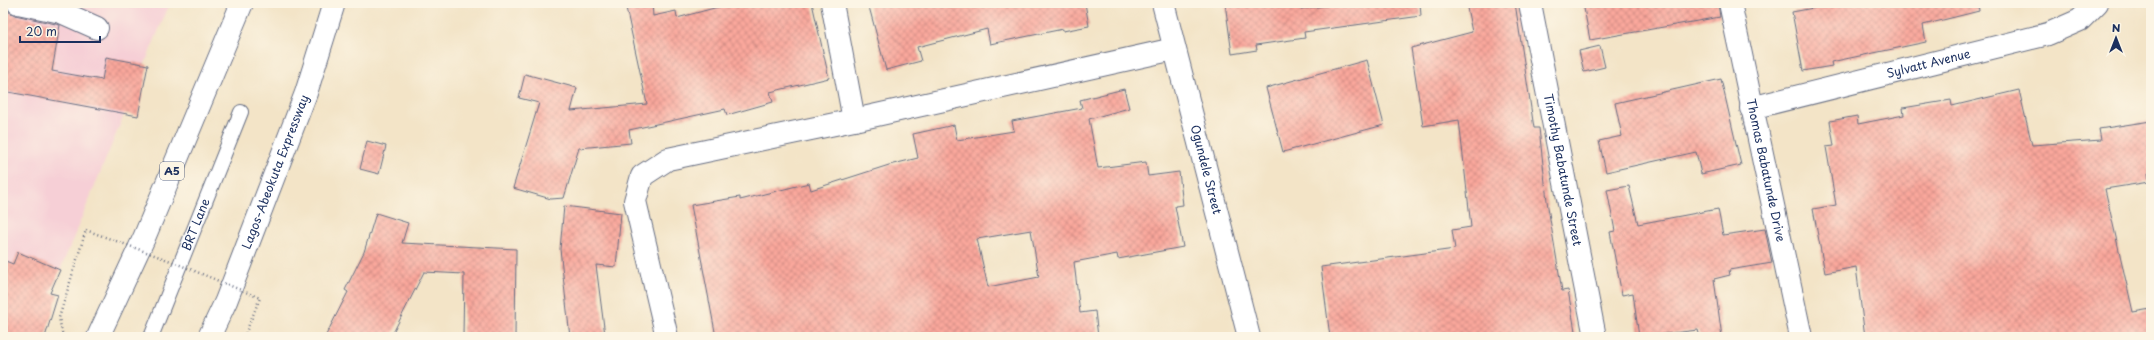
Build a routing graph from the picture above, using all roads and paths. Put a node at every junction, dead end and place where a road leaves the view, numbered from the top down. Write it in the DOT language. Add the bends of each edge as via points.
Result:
graph roads {
  1 [pos="18,3"];
  2 [pos="242,3"];
  3 [pos="334,3"];
  4 [pos="832,3"];
  5 [pos="1163,3"];
  6 [pos="1530,3"];
  7 [pos="1730,3"];
  8 [pos="2097,3"];
  9 [pos="98,28"];
  10 [pos="1174,49"];
  11 [pos="1751,108"];
  12 [pos="241,112"];
  13 [pos="854,120"];
  14 [pos="63,337"];
  15 [pos="98,337"];
  16 [pos="151,337"];
  17 [pos="209,337"];
  18 [pos="244,337"];
  19 [pos="667,337"];
  20 [pos="1249,337"];
  21 [pos="1595,337"];
  22 [pos="1801,337"];
  1 -- 9 [label="main road" via="61,12"];
  2 -- 15 [label="main road, A5" via="144,238"];
  3 -- 17 [label="main road, Lagos-Abeokuta Expressway" via="306,93 226,301"];
  4 -- 13 [label="main road"];
  5 -- 10 [label="main road, Ogundele Street"];
  6 -- 21 [label="main road, Timothy Babatunde Street"];
  7 -- 11 [label="main road, Thomas Babatunde Drive"];
  8 -- 11 [label="main road, Sylvatt Avenue" via="2080,20 2048,34"];
  10 -- 13 [label="main road"];
  10 -- 20 [label="main road, Ogundele Street"];
  11 -- 22 [label="main road, Thomas Babatunde Drive"];
  12 -- 16 [label="lane, BRT Lane"];
  13 -- 19 [label="main road" via="668,158 642,176 635,202"];
  14 -- 18 [label="path, bridge" via="59,318 86,230 260,298"];
}
